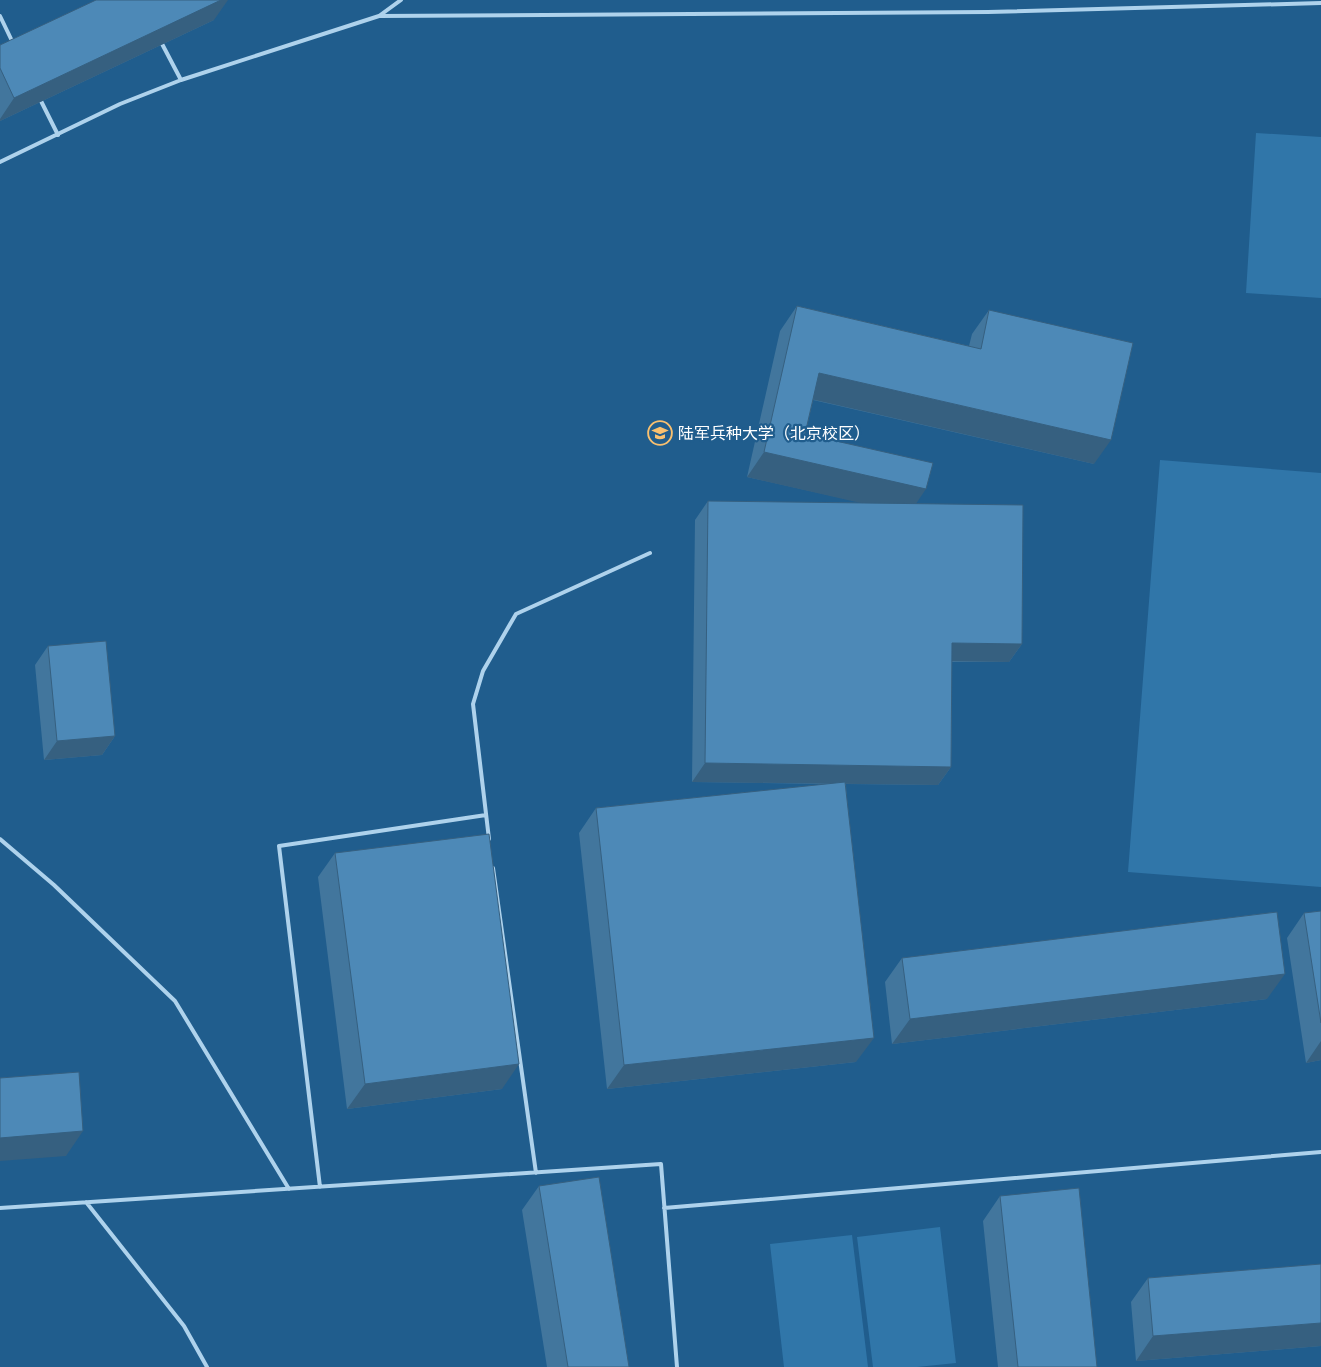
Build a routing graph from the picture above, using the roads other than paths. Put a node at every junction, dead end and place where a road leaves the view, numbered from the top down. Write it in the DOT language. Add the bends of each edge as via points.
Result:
graph roads {
  1 [pos="401,0"];
  2 [pos="1321,3"];
  3 [pos="0,16"];
  4 [pos="380,16"];
  5 [pos="156,32"];
  6 [pos="17,50"];
  7 [pos="181,80"];
  8 [pos="37,93"];
  9 [pos="58,135"];
  10 [pos="0,162"];
  11 [pos="650,553"];
  12 [pos="486,815"];
  13 [pos="0,839"];
  14 [pos="490,844"];
  15 [pos="493,863"];
  16 [pos="1321,1152"];
  17 [pos="536,1173"];
  18 [pos="320,1187"];
  19 [pos="289,1189"];
  20 [pos="86,1202"];
  21 [pos="0,1208"];
  22 [pos="664,1208"];
  23 [pos="208,1367"];
  24 [pos="677,1367"];
  1 -- 4 [label="lane"];
  2 -- 4 [label="lane" via="988,12"];
  3 -- 6 [label="lane"];
  4 -- 7 [label="lane"];
  5 -- 7 [label="lane"];
  7 -- 9 [label="lane" via="120,104"];
  8 -- 9 [label="lane"];
  9 -- 10 [label="lane"];
  11 -- 12 [label="lane" via="516,614 483,671 473,704"];
  12 -- 14 [label="lane"];
  12 -- 18 [label="lane" via="279,846"];
  13 -- 19 [label="lane" via="54,885 175,1001"];
  15 -- 17 [label="lane"];
  16 -- 22 [label="lane"];
  17 -- 18 [label="lane"];
  17 -- 22 [label="lane" via="661,1164"];
  18 -- 19 [label="lane"];
  19 -- 20 [label="lane"];
  20 -- 21 [label="lane"];
  20 -- 23 [label="lane" via="184,1326"];
  22 -- 24 [label="lane"];
}
